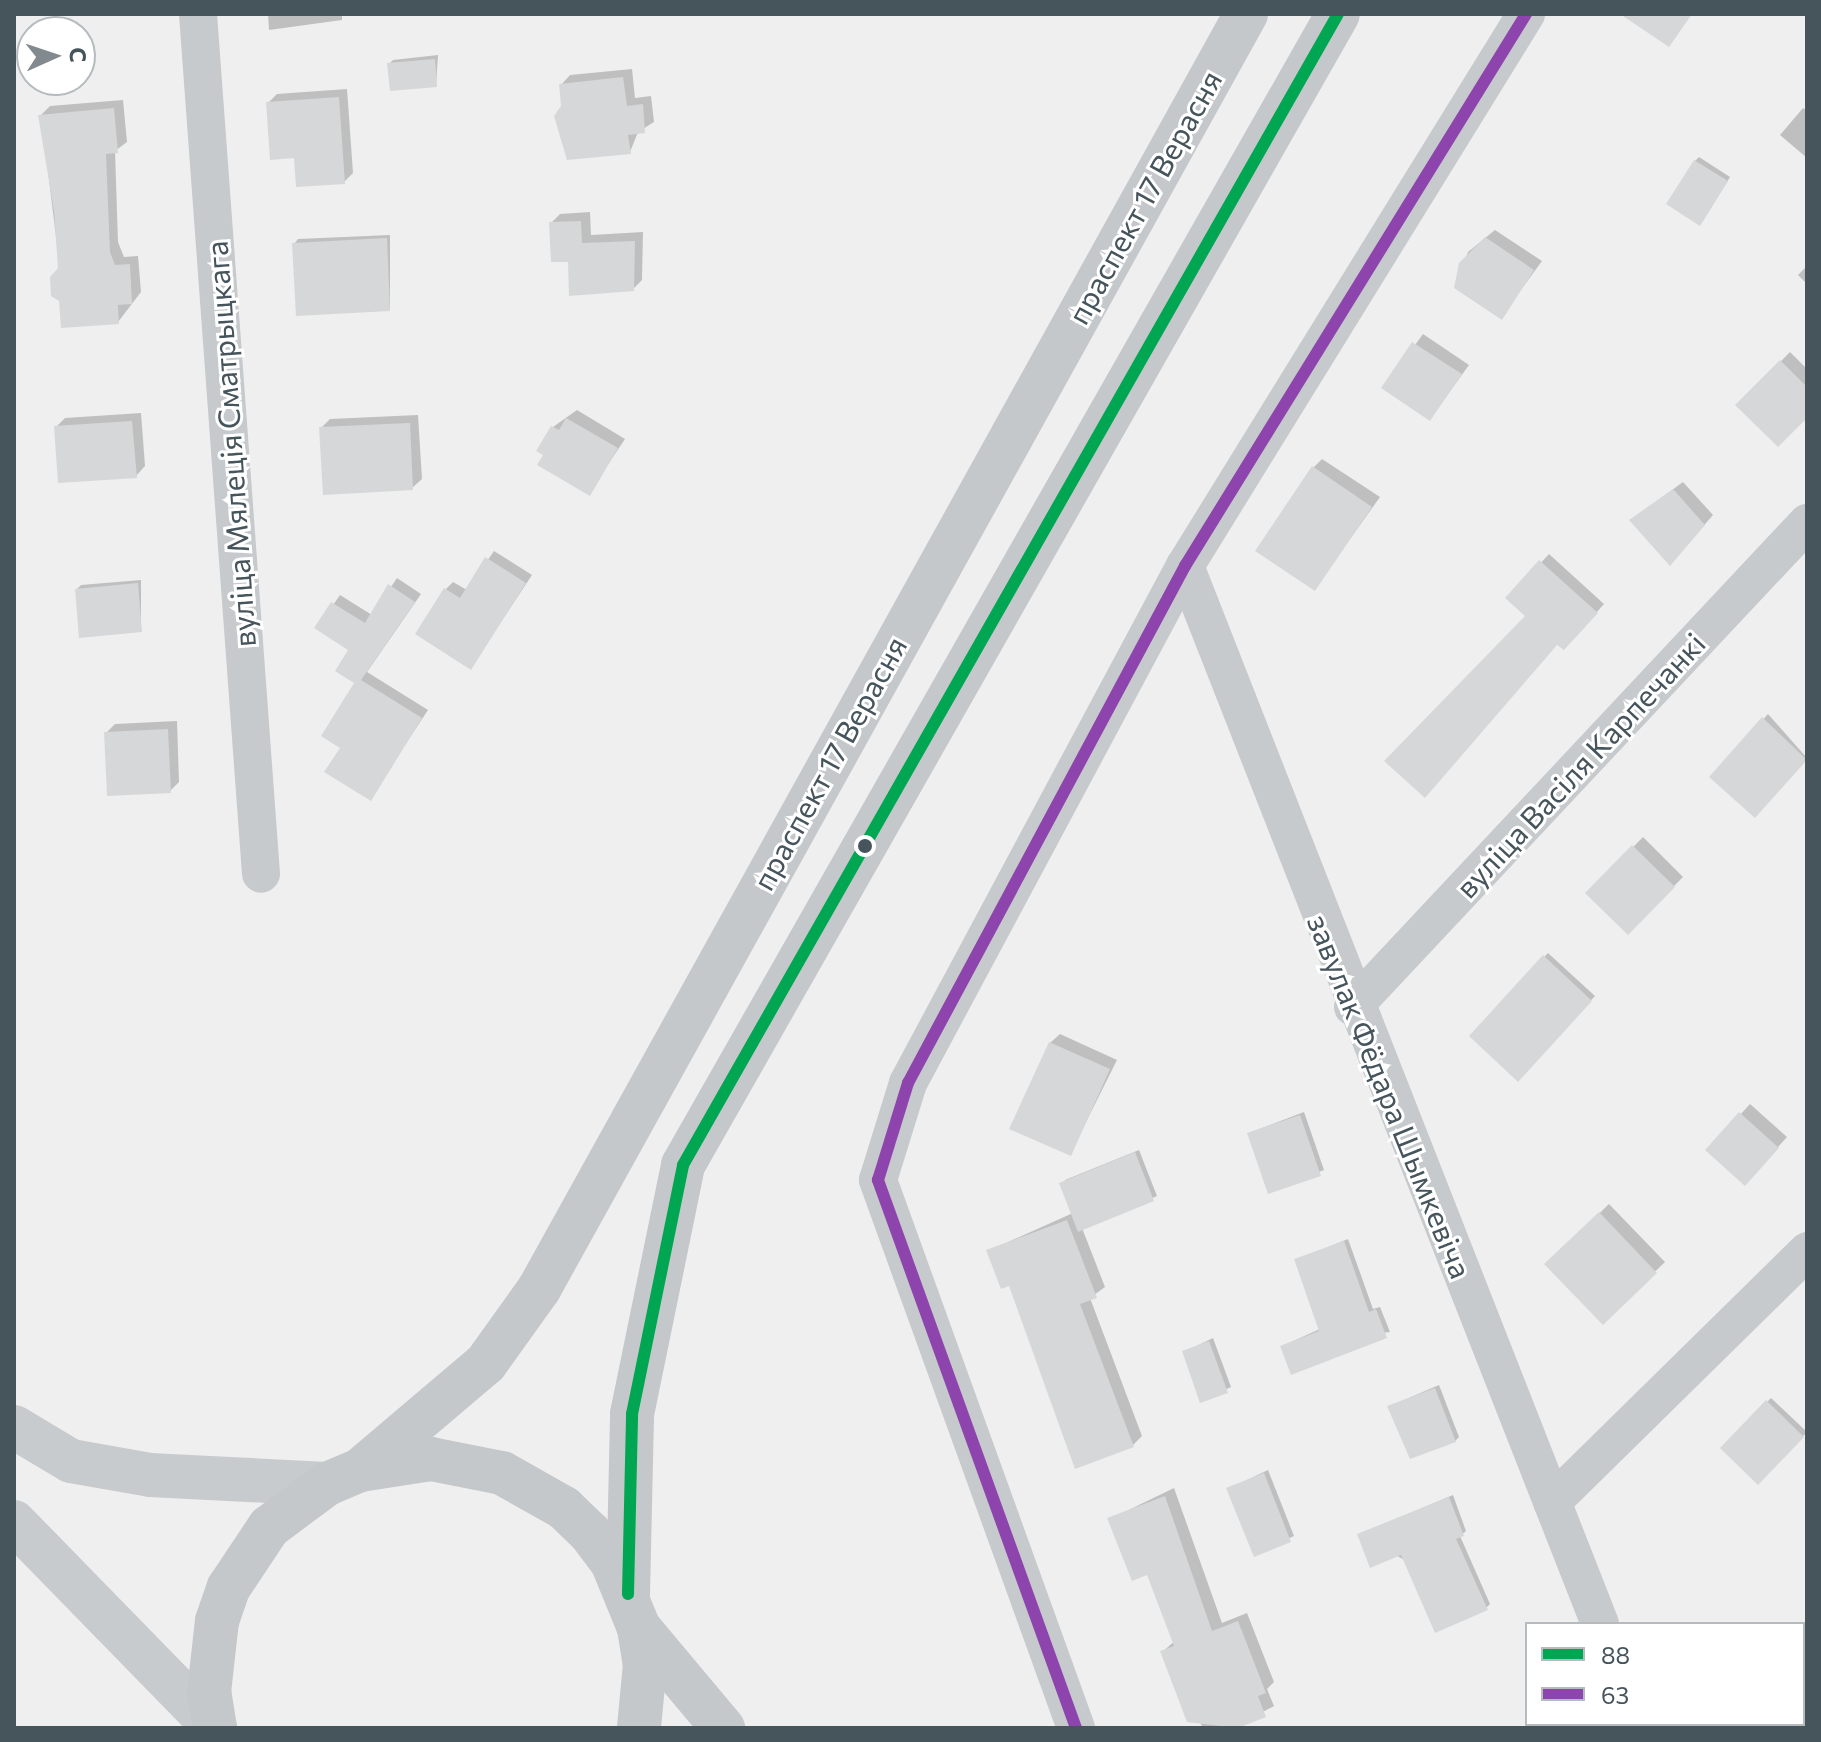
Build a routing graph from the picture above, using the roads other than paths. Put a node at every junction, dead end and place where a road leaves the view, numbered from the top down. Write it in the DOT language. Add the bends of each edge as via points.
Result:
graph roads {
  1 [pos="198,14"];
  2 [pos="1246,14"];
  3 [pos="1338,14"];
  4 [pos="1526,14"];
  5 [pos="1807,523"];
  6 [pos="1185,566"];
  7 [pos="261,874"];
  8 [pos="1353,1007"];
  9 [pos="1807,1251"];
  10 [pos="14,1427"];
  11 [pos="344,1477"];
  12 [pos="1552,1502"];
  13 [pos="14,1522"];
  14 [pos="634,1611"];
  15 [pos="1599,1622"];
  16 [pos="215,1728"];
  17 [pos="639,1728"];
  18 [pos="723,1728"];
  19 [pos="1076,1728"];
  1 -- 7 [label="street, вуліца Мялеція Сматрыцкага"];
  2 -- 11 [label="main road, праспект 17 Верасня" via="539,1289 486,1363"];
  3 -- 14 [label="main road" via="683,1165 632,1414"];
  4 -- 6 [label="street"];
  5 -- 8 [label="street, вуліца Васіля Карпечанкі"];
  6 -- 8 [label="street, завулак Фёдара Шымкевіча"];
  6 -- 19 [label="street" via="908,1083 878,1180"];
  8 -- 12 [label="street, завулак Фёдара Шымкевіча"];
  9 -- 12 [label="street"];
  10 -- 11 [label="main road" via="71,1461 150,1475"];
  11 -- 14 [label="main road" via="431,1459 512,1478 590,1533"];
  11 -- 16 [label="main road, праспект 17 Верасня" via="269,1527 229,1587 210,1656"];
  12 -- 15 [label="street, завулак Фёдара Шымкевіча"];
  13 -- 16 [label="main road"];
  14 -- 17 [label="main road"];
  14 -- 18 [label="main road"];
}
